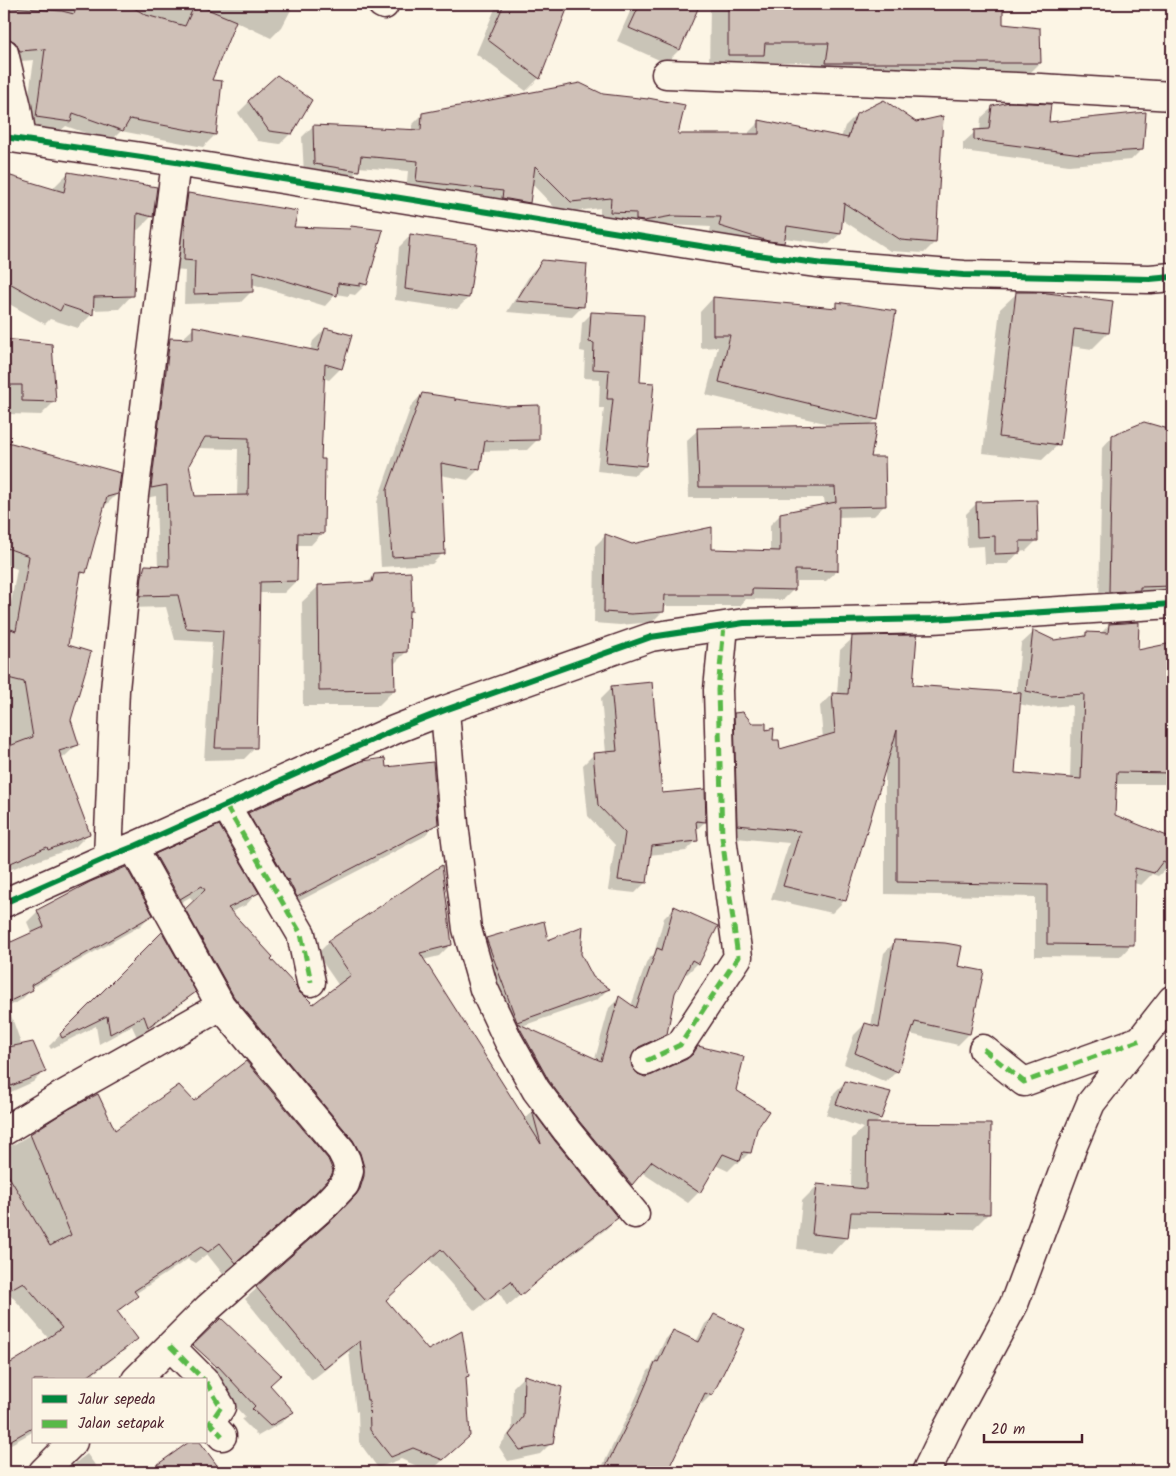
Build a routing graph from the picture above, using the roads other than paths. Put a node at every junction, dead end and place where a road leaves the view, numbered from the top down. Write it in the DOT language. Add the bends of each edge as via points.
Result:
graph roads {
  1 [pos="4,53"];
  2 [pos="666,74"];
  3 [pos="1172,96"];
  4 [pos="13,138"];
  5 [pos="176,162"];
  6 [pos="1172,277"];
  7 [pos="1172,604"];
  8 [pos="724,626"];
  9 [pos="445,710"];
  10 [pos="226,806"];
  11 [pos="120,852"];
  12 [pos="4,903"];
  13 [pos="311,982"];
  14 [pos="1172,1000"];
  15 [pos="221,1006"];
  16 [pos="1141,1040"];
  17 [pos="983,1048"];
  18 [pos="646,1062"];
  19 [pos="4,1131"];
  20 [pos="634,1214"];
  21 [pos="170,1346"];
  22 [pos="138,1378"];
  23 [pos="202,1378"];
  24 [pos="208,1386"];
  25 [pos="222,1436"];
  26 [pos="71,1444"];
  27 [pos="43,1472"];
  28 [pos="926,1472"];
  1 -- 4 [label="street" via="17,107"];
  2 -- 3 [label="street"];
  4 -- 5 [label="street"];
  5 -- 6 [label="street" via="823,264 964,275"];
  5 -- 11 [label="street" via="134,496 115,690"];
  7 -- 8 [label="street" via="932,619"];
  8 -- 9 [label="street" via="651,637"];
  8 -- 18 [label="street" via="718,690 722,837 738,957 680,1045"];
  9 -- 10 [label="street"];
  9 -- 20 [label="street" via="454,824 468,929 484,989 536,1090"];
  10 -- 11 [label="street"];
  10 -- 13 [label="street" via="301,934"];
  11 -- 12 [label="street"];
  11 -- 15 [label="street"];
  14 -- 16 [label="street"];
  15 -- 19 [label="street"];
  15 -- 21 [label="street" via="341,1150 349,1171 345,1184 326,1204 208,1308"];
  16 -- 17 [label="street" via="1024,1082"];
  16 -- 28 [label="street" via="1091,1103 1014,1304"];
  21 -- 22 [label="street"];
  21 -- 23 [label="street"];
  24 -- 25 [label="street" via="221,1407 210,1423"];
  26 -- 27 [label="street"];
}
